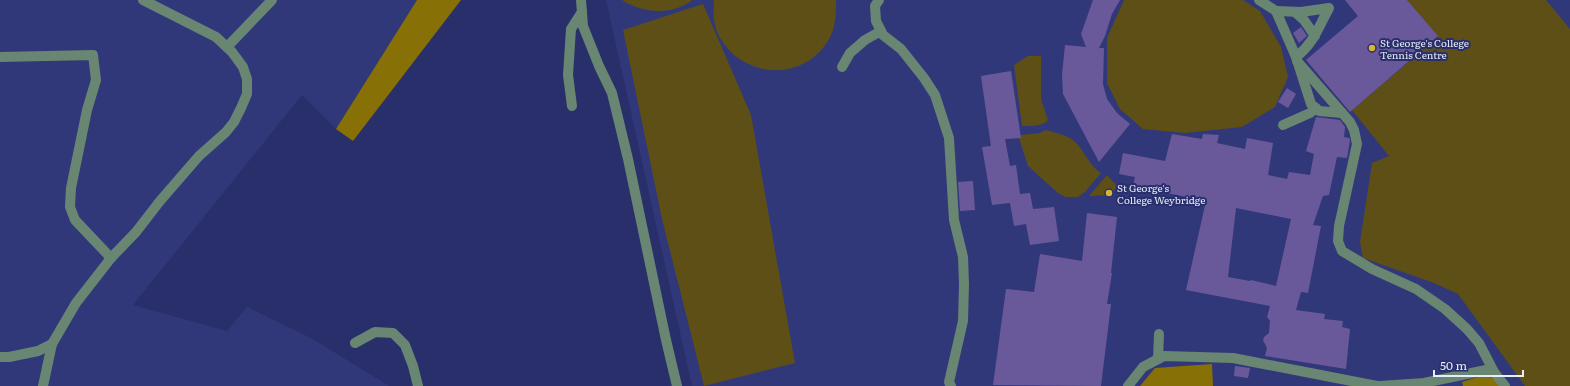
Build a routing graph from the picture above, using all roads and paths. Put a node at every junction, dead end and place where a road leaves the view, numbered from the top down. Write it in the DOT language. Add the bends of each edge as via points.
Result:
graph roads {
  1 [pos="143,0"];
  2 [pos="272,0"];
  3 [pos="581,0"];
  4 [pos="879,0"];
  5 [pos="1259,0"];
  6 [pos="1276,11"];
  7 [pos="582,12"];
  8 [pos="1295,12"];
  9 [pos="881,31"];
  10 [pos="1315,36"];
  11 [pos="227,47"];
  12 [pos="0,57"];
  13 [pos="1296,59"];
  14 [pos="842,68"];
  15 [pos="572,106"];
  16 [pos="1316,108"];
  17 [pos="1342,113"];
  18 [pos="1283,125"];
  19 [pos="111,258"];
  20 [pos="1159,334"];
  21 [pos="355,343"];
  22 [pos="52,344"];
  23 [pos="0,357"];
  24 [pos="1158,359"];
  25 [pos="1494,372"];
  26 [pos="43,386"];
  27 [pos="418,386"];
  28 [pos="677,386"];
  29 [pos="951,386"];
  30 [pos="1128,386"];
  31 [pos="1377,386"];
  32 [pos="1380,386"];
  33 [pos="1505,386"];
  1 -- 11 [label="street" via="216,37"];
  2 -- 11 [label="street"];
  3 -- 7 [label="street"];
  4 -- 9 [label="street" via="875,6 876,21"];
  5 -- 6 [label="street"];
  6 -- 8 [label="street"];
  6 -- 13 [label="street"];
  7 -- 15 [label="street" via="572,29 568,75"];
  7 -- 28 [label="street" via="583,26 598,66 612,92"];
  8 -- 10 [label="street"];
  8 -- 10 [label="street" via="1329,8"];
  9 -- 14 [label="street" via="850,53"];
  9 -- 29 [label="street" via="889,41 901,49 936,95 949,138 954,220 963,257 964,284 963,321 949,382"];
  10 -- 13 [label="street"];
  11 -- 19 [label="street" via="243,67 247,79 247,94 236,118 226,132 199,156"];
  12 -- 19 [label="street" via="93,55 96,80 87,110 71,188 70,207 75,220"];
  13 -- 16 [label="street" via="1312,104"];
  13 -- 17 [label="street"];
  16 -- 17 [label="street" via="1320,111"];
  16 -- 18 [label="street"];
  17 -- 25 [label="street" via="1354,130 1357,144 1339,226 1338,241 1342,251 1372,269 1416,289 1445,309 1479,343"];
  19 -- 22 [label="street" via="76,303"];
  20 -- 24 [label="street"];
  21 -- 27 [label="street" via="375,332 393,333 405,345"];
  22 -- 23 [label="street" via="38,351"];
  22 -- 26 [label="street"];
  24 -- 30 [label="street" via="1143,367"];
  24 -- 31 [label="street" via="1164,356 1233,358"];
  25 -- 32 [label="street" via="1486,370 1424,383"];
  25 -- 33 [label="street"];
}
